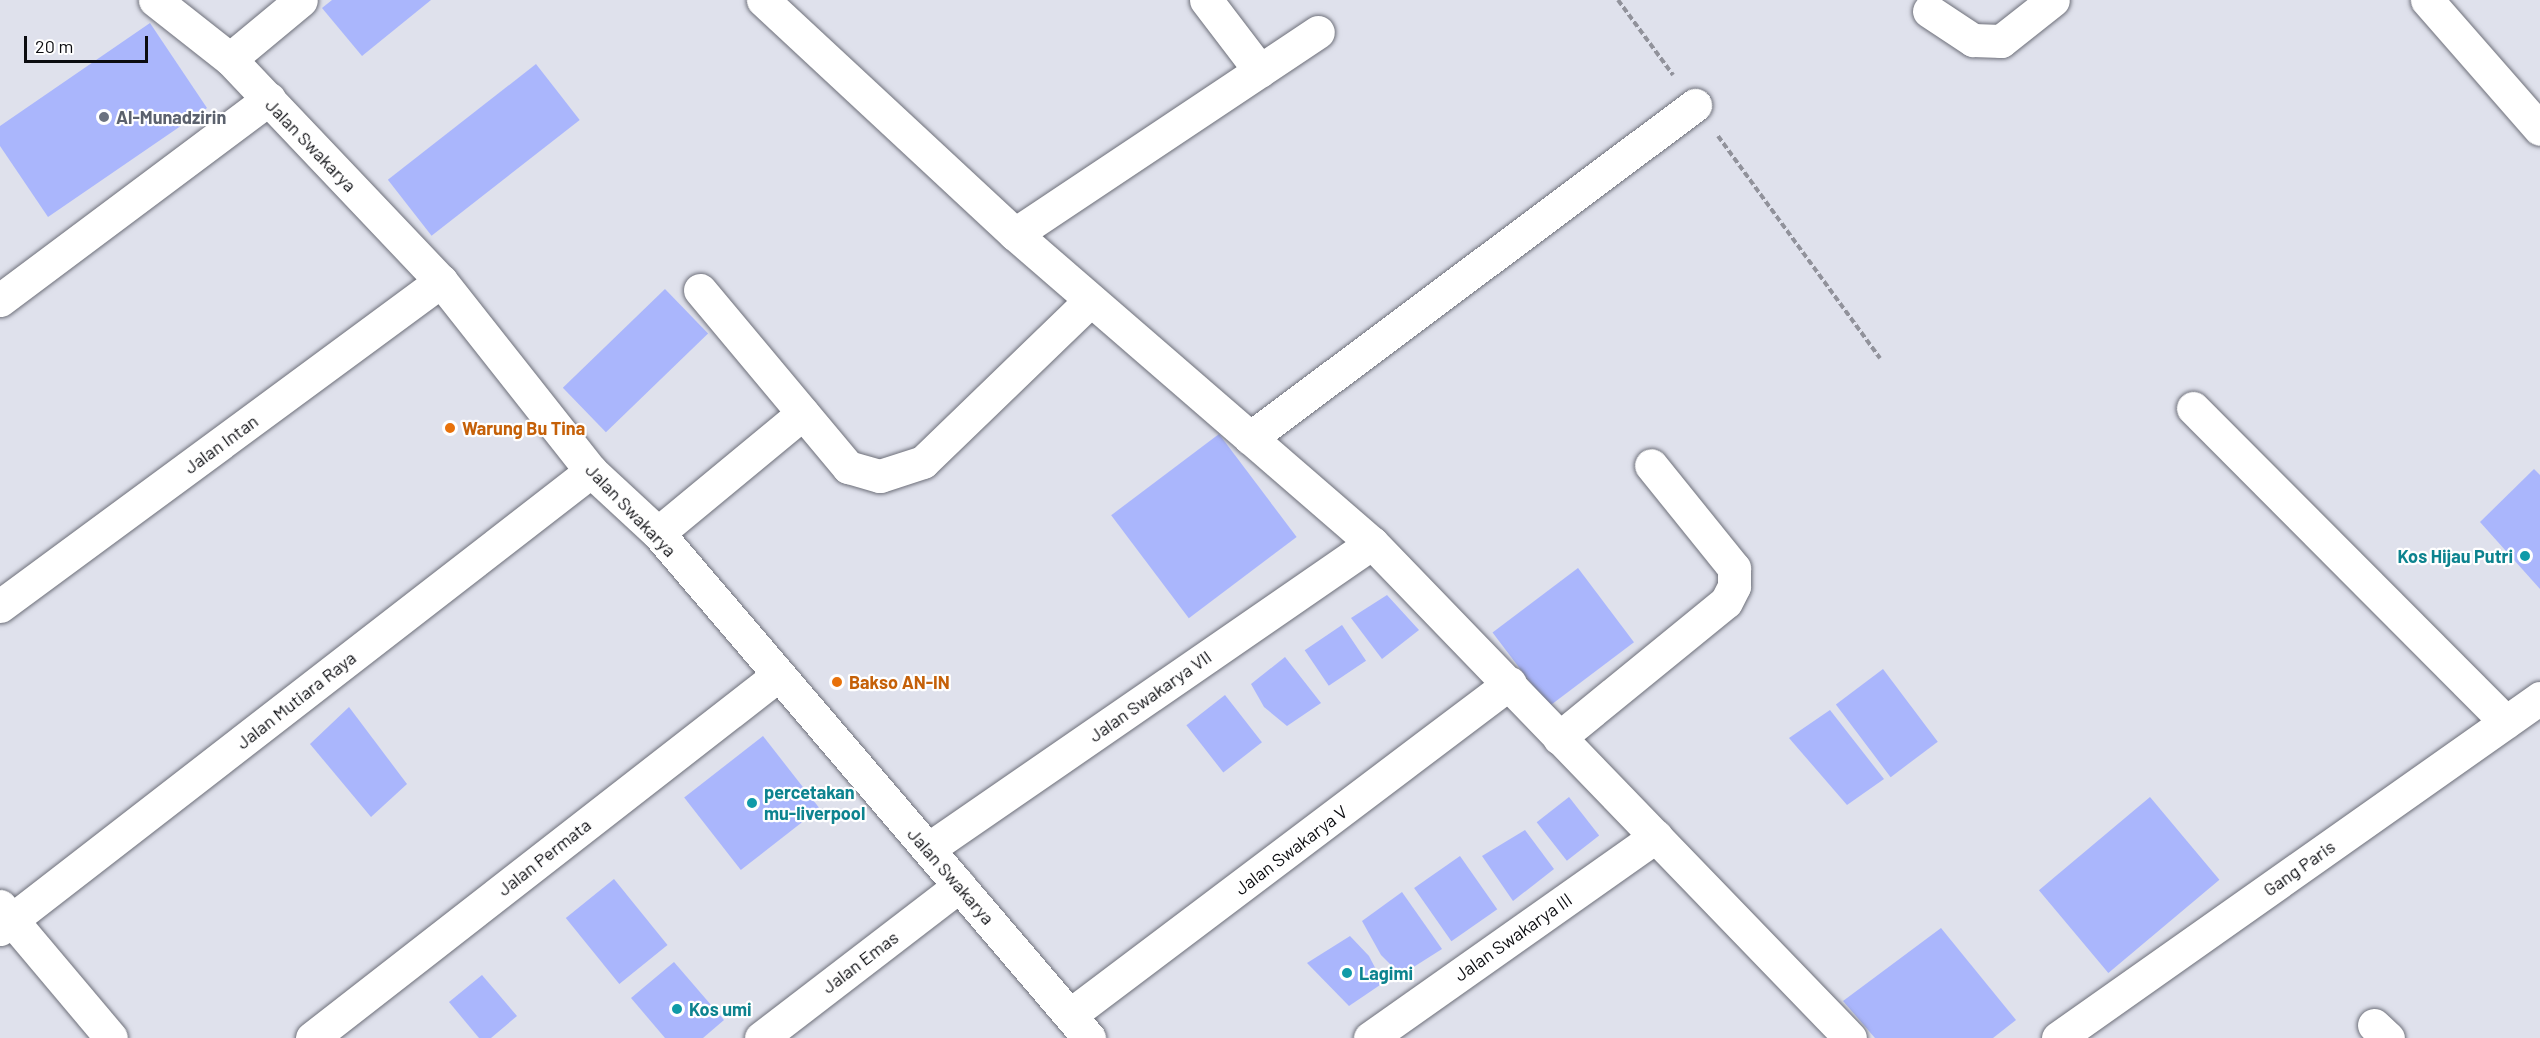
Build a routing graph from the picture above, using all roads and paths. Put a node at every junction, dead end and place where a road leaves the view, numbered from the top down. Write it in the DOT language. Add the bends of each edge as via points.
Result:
graph roads {
  1 [pos="155,0"];
  2 [pos="301,0"];
  3 [pos="763,0"];
  4 [pos="1206,0"];
  5 [pos="1618,0"];
  6 [pos="2054,0"];
  7 [pos="2427,0"];
  8 [pos="1929,11"];
  9 [pos="1318,32"];
  10 [pos="230,59"];
  11 [pos="1260,70"];
  12 [pos="269,99"];
  13 [pos="1695,105"];
  14 [pos="2540,129"];
  15 [pos="1015,234"];
  16 [pos="441,281"];
  17 [pos="700,290"];
  18 [pos="0,300"];
  19 [pos="1090,300"];
  20 [pos="1880,358"];
  21 [pos="2193,408"];
  22 [pos="803,413"];
  23 [pos="1250,438"];
  24 [pos="1652,465"];
  25 [pos="591,471"];
  26 [pos="658,533"];
  27 [pos="1372,543"];
  28 [pos="0,606"];
  29 [pos="777,676"];
  30 [pos="1510,683"];
  31 [pos="2540,698"];
  32 [pos="2506,722"];
  33 [pos="1559,738"];
  34 [pos="1656,836"];
  35 [pos="928,849"];
  36 [pos="959,886"];
  37 [pos="4,918"];
  38 [pos="1079,1026"];
  39 [pos="111,1038"];
  40 [pos="312,1038"];
  41 [pos="761,1038"];
  42 [pos="1370,1038"];
  43 [pos="1850,1038"];
  44 [pos="2058,1038"];
  1 -- 10 [label="street, Jalan Swakarya"];
  2 -- 10 [label="street"];
  3 -- 15 [label="street"];
  4 -- 11 [label="street"];
  5 -- 13 [label="path"];
  6 -- 8 [label="street" via="2001,41 1973,40"];
  7 -- 14 [label="street"];
  9 -- 11 [label="street"];
  10 -- 12 [label="street, Jalan Swakarya"];
  11 -- 15 [label="street"];
  12 -- 16 [label="street, Jalan Swakarya"];
  12 -- 18 [label="street"];
  13 -- 20 [label="path"];
  13 -- 23 [label="street"];
  15 -- 19 [label="street"];
  16 -- 25 [label="street, Jalan Swakarya"];
  16 -- 28 [label="street, Jalan Intan"];
  17 -- 22 [label="street"];
  19 -- 22 [label="street" via="923,462 880,476 848,467"];
  19 -- 23 [label="street"];
  21 -- 32 [label="street"];
  22 -- 26 [label="street"];
  23 -- 27 [label="street"];
  24 -- 33 [label="street" via="1734,568 1734,586 1726,602"];
  25 -- 26 [label="street, Jalan Swakarya"];
  25 -- 37 [label="street, Jalan Mutiara Raya"];
  26 -- 29 [label="street, Jalan Swakarya"];
  27 -- 30 [label="street"];
  27 -- 35 [label="street, Jalan Swakarya VII"];
  29 -- 35 [label="street, Jalan Swakarya"];
  29 -- 40 [label="street, Jalan Permata"];
  30 -- 33 [label="street"];
  30 -- 38 [label="street, Jalan Swakarya V"];
  31 -- 32 [label="street, Gang Paris"];
  32 -- 44 [label="street, Gang Paris"];
  33 -- 34 [label="street"];
  34 -- 42 [label="street, Jalan Swakarya III"];
  34 -- 43 [label="street"];
  35 -- 36 [label="street, Jalan Swakarya"];
  36 -- 38 [label="street, Jalan Swakarya"];
  36 -- 41 [label="street, Jalan Emas"];
  37 -- 39 [label="street"];
}
